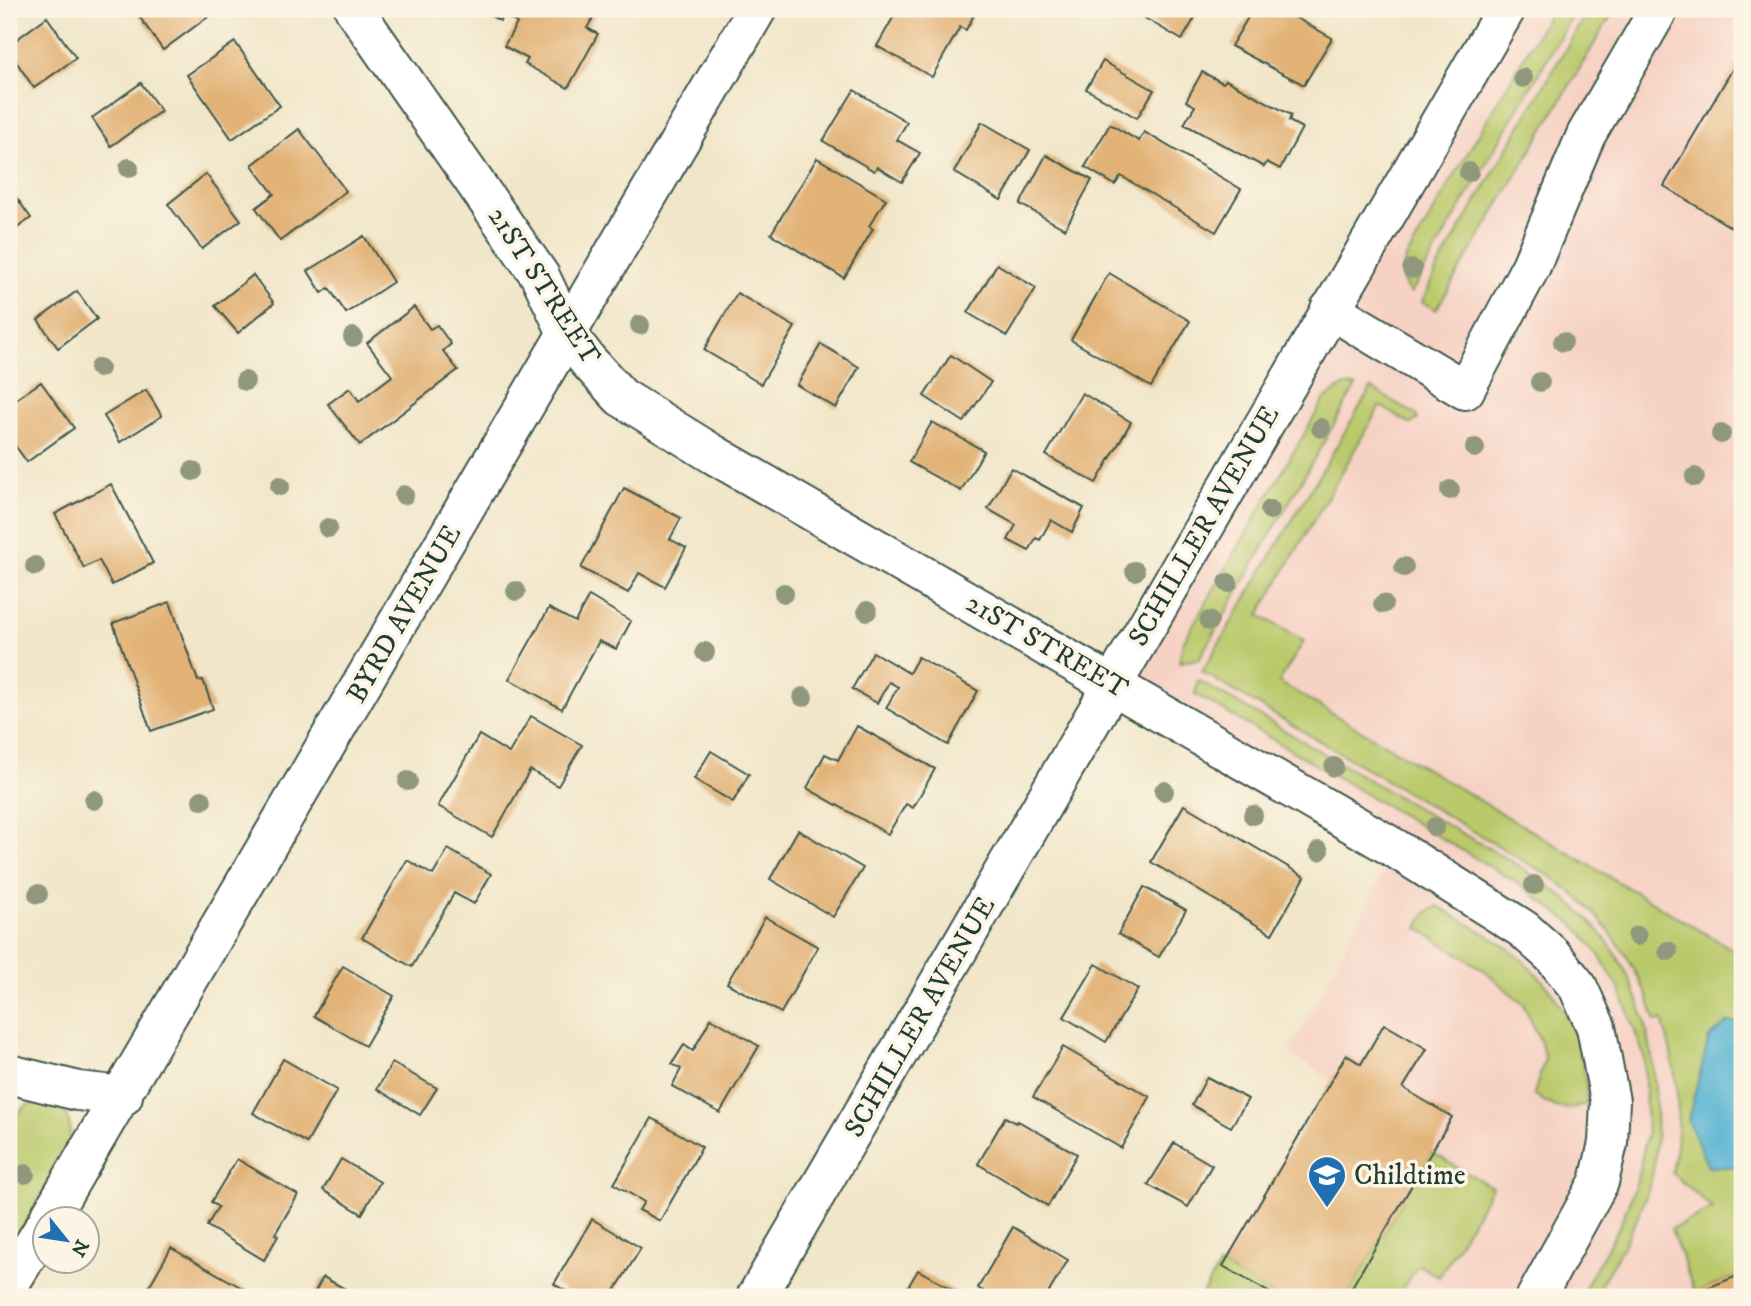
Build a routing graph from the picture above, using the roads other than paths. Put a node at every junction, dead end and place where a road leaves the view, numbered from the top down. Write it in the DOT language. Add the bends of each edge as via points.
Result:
graph roads {
  1 [pos="354,9"];
  2 [pos="757,9"];
  3 [pos="1506,9"];
  4 [pos="1659,9"];
  5 [pos="1331,309"];
  6 [pos="568,335"];
  7 [pos="1112,684"];
  8 [pos="9,1074"];
  9 [pos="123,1096"];
  10 [pos="58,1204"];
  11 [pos="32,1247"];
  12 [pos="9,1285"];
  13 [pos="755,1297"];
  14 [pos="1536,1297"];
  1 -- 6 [label="street, 21ST STREET" via="540,276"];
  2 -- 6 [label="street, BYRD AVENUE"];
  3 -- 5 [label="street, SCHILLER AVENUE"];
  4 -- 5 [label="street" via="1586,135 1531,266 1465,390"];
  5 -- 7 [label="street, SCHILLER AVENUE"];
  6 -- 7 [label="street, 21ST STREET" via="621,397"];
  6 -- 9 [label="street, BYRD AVENUE"];
  7 -- 13 [label="street, SCHILLER AVENUE"];
  7 -- 14 [label="street, 21ST STREET" via="1396,849 1523,929 1578,987 1603,1054 1610,1101 1608,1143 1599,1182"];
  8 -- 9 [label="street" via="78,1091"];
  9 -- 10 [label="street, BYRD AVENUE"];
  11 -- 12 [label="street"];
}
